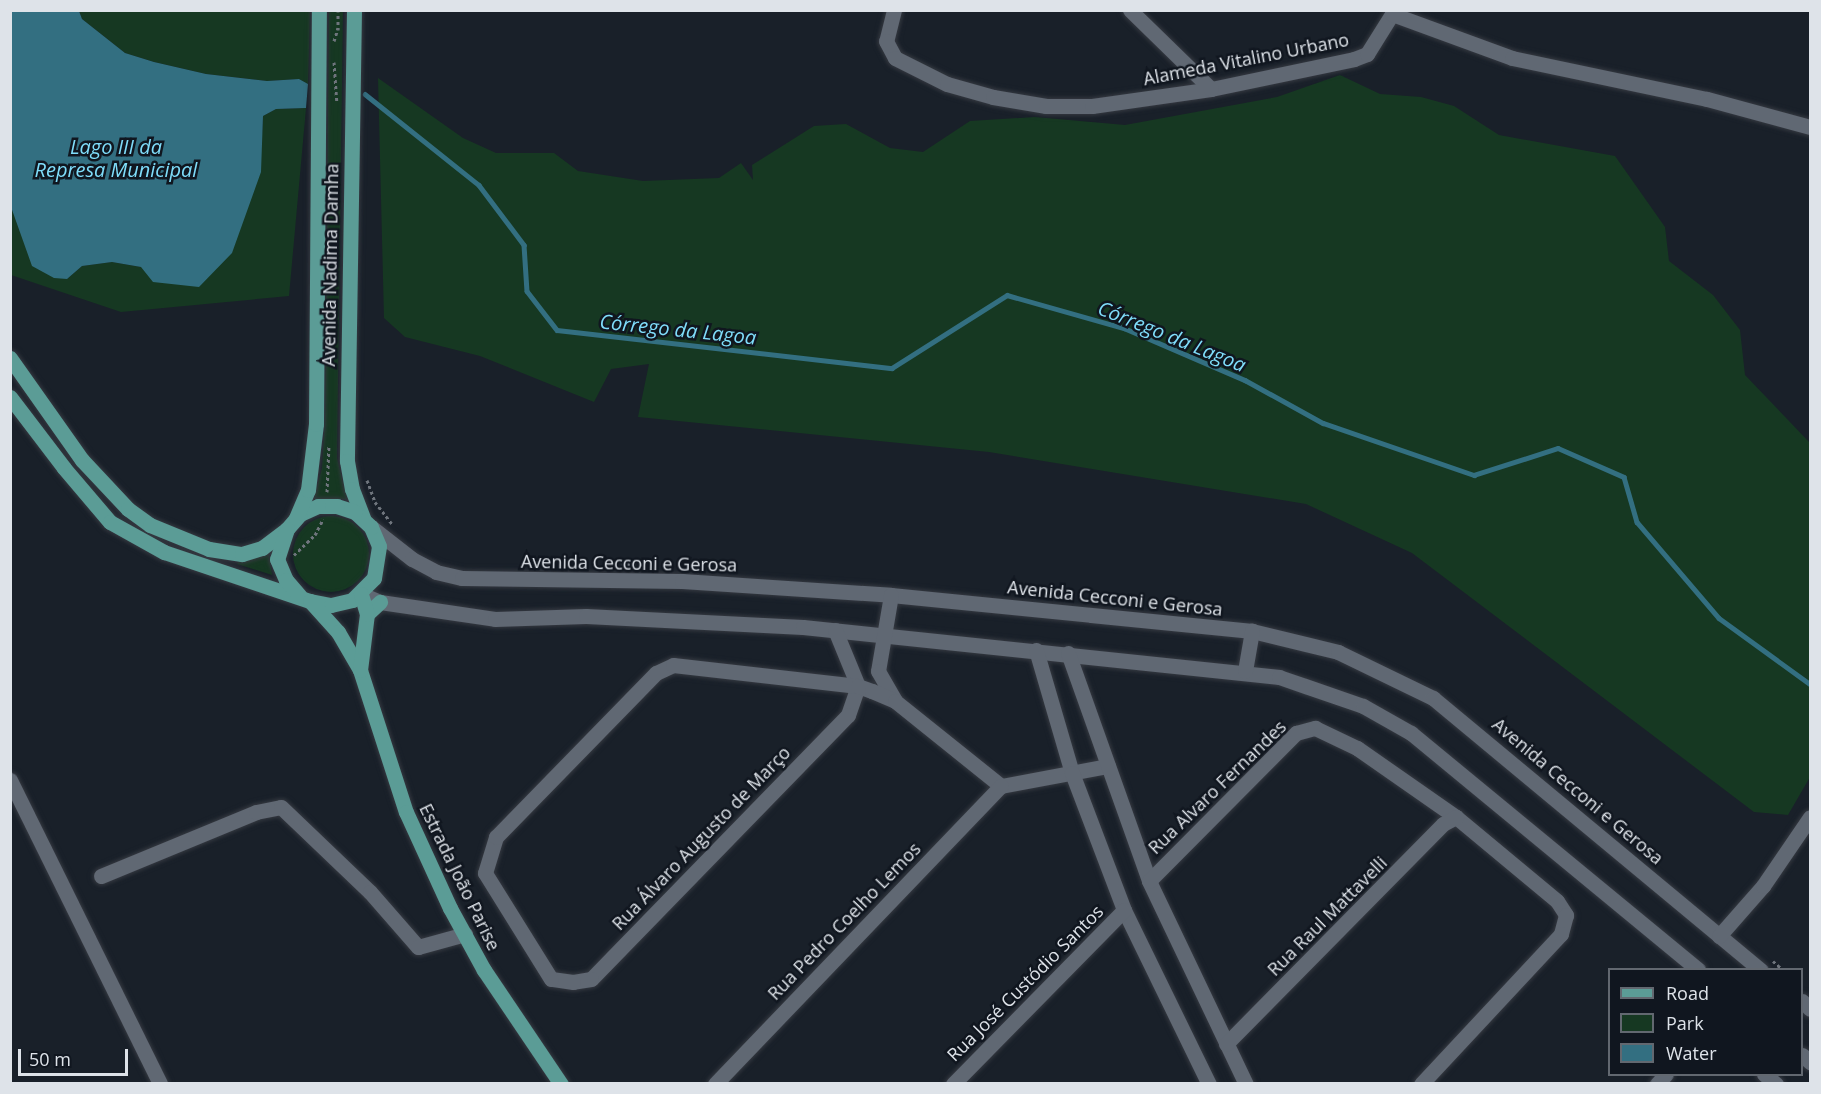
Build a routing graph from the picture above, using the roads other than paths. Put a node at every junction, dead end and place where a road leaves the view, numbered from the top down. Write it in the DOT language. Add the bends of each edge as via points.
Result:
graph roads {
  1 [pos="319,10"];
  2 [pos="354,10"];
  3 [pos="894,10"];
  4 [pos="1130,10"];
  5 [pos="1391,12"];
  6 [pos="1211,88"];
  7 [pos="1808,123"];
  8 [pos="10,358"];
  9 [pos="10,397"];
  10 [pos="367,522"];
  11 [pos="291,523"];
  12 [pos="277,559"];
  13 [pos="361,594"];
  14 [pos="891,595"];
  15 [pos="305,598"];
  16 [pos="380,602"];
  17 [pos="367,614"];
  18 [pos="835,630"];
  19 [pos="1252,631"];
  20 [pos="883,635"];
  21 [pos="1036,650"];
  22 [pos="1068,653"];
  23 [pos="360,669"];
  24 [pos="1245,671"];
  25 [pos="858,686"];
  26 [pos="896,701"];
  27 [pos="1108,766"];
  28 [pos="1072,773"];
  29 [pos="10,780"];
  30 [pos="1001,786"];
  31 [pos="1456,817"];
  32 [pos="1810,817"];
  33 [pos="101,876"];
  34 [pos="1149,881"];
  35 [pos="1124,910"];
  36 [pos="465,934"];
  37 [pos="1719,936"];
  38 [pos="1697,968"];
  39 [pos="1760,968"];
  40 [pos="1226,1044"];
  41 [pos="1204,1081"];
  42 [pos="160,1083"];
  43 [pos="561,1083"];
  44 [pos="715,1083"];
  45 [pos="953,1083"];
  46 [pos="1246,1083"];
  47 [pos="1421,1083"];
  1 -- 11 [label="main road, Avenida Nadima Damha" via="316,424 308,490"];
  2 -- 10 [label="main road, Avenida Nadima Damha" via="347,461 352,489"];
  3 -- 6 [label="street, Alameda Vitalino Urbano" via="886,41 894,58 947,84 993,97 1046,106 1092,106"];
  4 -- 6 [label="street"];
  5 -- 6 [label="street, Alameda Vitalino Urbano" via="1367,54"];
  5 -- 7 [label="street, Alameda Vitalino Urbano" via="1512,58"];
  8 -- 11 [label="main road" via="82,460 128,509 150,525 209,549 242,554 262,548"];
  9 -- 15 [label="main road" via="110,522 164,552"];
  10 -- 11 [label="main road" via="347,508 325,507 308,510"];
  10 -- 13 [label="main road, Avenida Nadima Damha" via="379,546 378,567"];
  10 -- 14 [label="street, Avenida Cecconi e Gerosa" via="412,559 436,572 462,578 682,581"];
  11 -- 12 [label="main road, Avenida Nadima Damha"];
  12 -- 15 [label="main road, Estrada João Parise" via="286,580"];
  13 -- 15 [label="main road" via="331,605"];
  13 -- 16 [label="street"];
  13 -- 17 [label="main road, Estrada João Parise"];
  14 -- 19 [label="street, Avenida Cecconi e Gerosa"];
  14 -- 20 [label="street"];
  15 -- 23 [label="main road, Estrada João Parise" via="338,632"];
  16 -- 17 [label="main road"];
  16 -- 18 [label="street" via="495,619 586,616"];
  17 -- 23 [label="main road, Estrada João Parise"];
  18 -- 20 [label="street"];
  18 -- 25 [label="street"];
  19 -- 24 [label="street"];
  19 -- 37 [label="street, Avenida Cecconi e Gerosa" via="1338,652 1433,698"];
  20 -- 21 [label="street"];
  20 -- 26 [label="street" via="878,671"];
  21 -- 22 [label="street"];
  21 -- 28 [label="street"];
  22 -- 24 [label="street"];
  22 -- 27 [label="street"];
  23 -- 36 [label="main road, Estrada João Parise" via="406,812"];
  24 -- 38 [label="street" via="1318,688 1363,706 1411,734"];
  25 -- 25 [label="street, Rua Álvaro Augusto de Março" via="673,664 656,673 496,837 485,873 551,979 591,979 848,715"];
  25 -- 26 [label="street"];
  26 -- 30 [label="street"];
  27 -- 28 [label="street"];
  27 -- 34 [label="street"];
  28 -- 30 [label="street"];
  28 -- 35 [label="street"];
  29 -- 42 [label="street"];
  30 -- 44 [label="street, Rua Pedro Coelho Lemos"];
  31 -- 34 [label="street, Rua Alvaro Fernandes" via="1357,748 1315,728 1296,732"];
  31 -- 40 [label="street, Rua Raul Mattavelli" via="1443,824"];
  31 -- 47 [label="street" via="1557,901 1566,915 1561,934"];
  32 -- 37 [label="street" via="1764,886"];
  33 -- 36 [label="street" via="256,812 281,807 370,892 418,947"];
  34 -- 40 [label="street"];
  35 -- 41 [label="street"];
  35 -- 45 [label="street, Rua José Custódio Santos"];
  36 -- 43 [label="main road, Estrada João Parise" via="484,970"];
  37 -- 39 [label="street, Avenida Cecconi e Gerosa"];
  40 -- 46 [label="street"];
}
